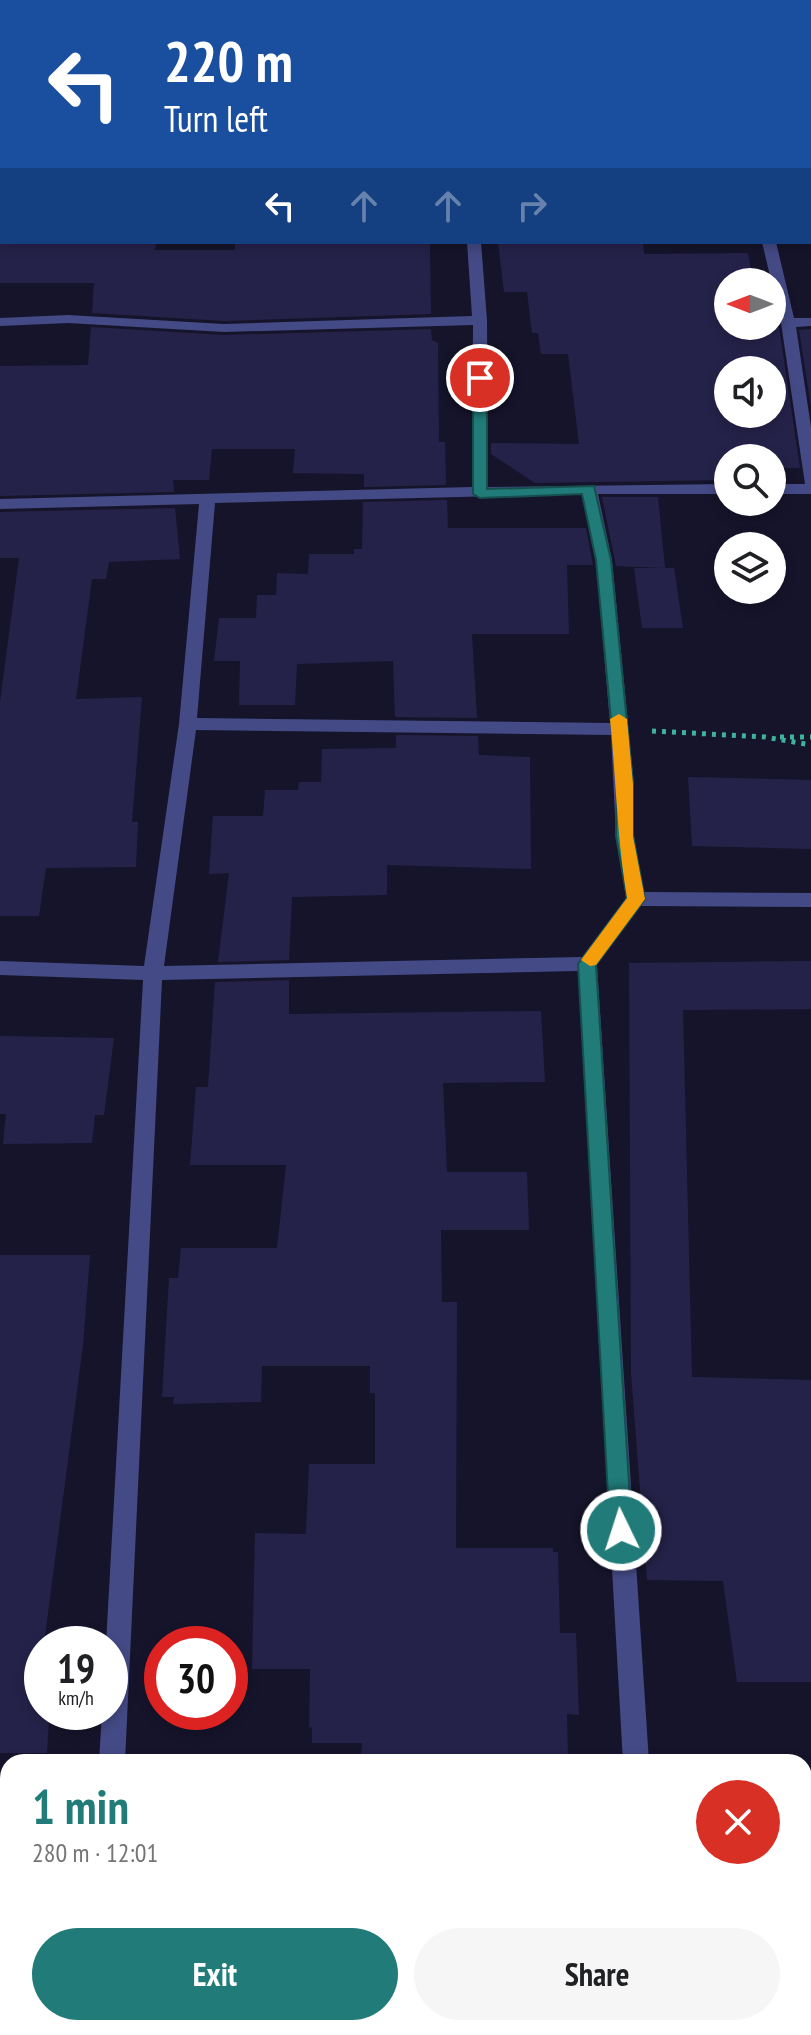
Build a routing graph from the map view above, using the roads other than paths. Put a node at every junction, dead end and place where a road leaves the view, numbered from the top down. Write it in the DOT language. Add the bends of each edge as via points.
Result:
graph roads {
  1 [pos="474,244"];
  2 [pos="769,244"];
  3 [pos="480,320"];
  4 [pos="0,322"];
  5 [pos="811,322"];
  6 [pos="788,323"];
  7 [pos="811,481"];
  8 [pos="589,489"];
  9 [pos="714,489"];
  10 [pos="786,489"];
  11 [pos="811,489"];
  12 [pos="480,494"];
  13 [pos="207,499"];
  14 [pos="0,504"];
  15 [pos="188,724"];
  16 [pos="619,729"];
  17 [pos="636,899"];
  18 [pos="811,900"];
  19 [pos="587,964"];
  20 [pos="0,968"];
  21 [pos="153,973"];
  22 [pos="112,1754"];
  23 [pos="636,1754"];
  1 -- 3 [label="street"];
  2 -- 6 [label="street"];
  3 -- 4 [label="street" via="224,328 68,319"];
  3 -- 12 [label="street"];
  5 -- 6 [label="street"];
  6 -- 7 [label="street"];
  8 -- 9 [label="street"];
  8 -- 12 [label="street"];
  8 -- 16 [label="street" via="604,560"];
  10 -- 11 [label="street"];
  12 -- 13 [label="street"];
  13 -- 14 [label="street"];
  13 -- 15 [label="street"];
  15 -- 16 [label="street"];
  15 -- 21 [label="street"];
  16 -- 17 [label="street" via="625,836"];
  17 -- 18 [label="street"];
  17 -- 19 [label="street"];
  19 -- 21 [label="street"];
  19 -- 23 [label="street"];
  20 -- 21 [label="street"];
  21 -- 22 [label="street"];
}
